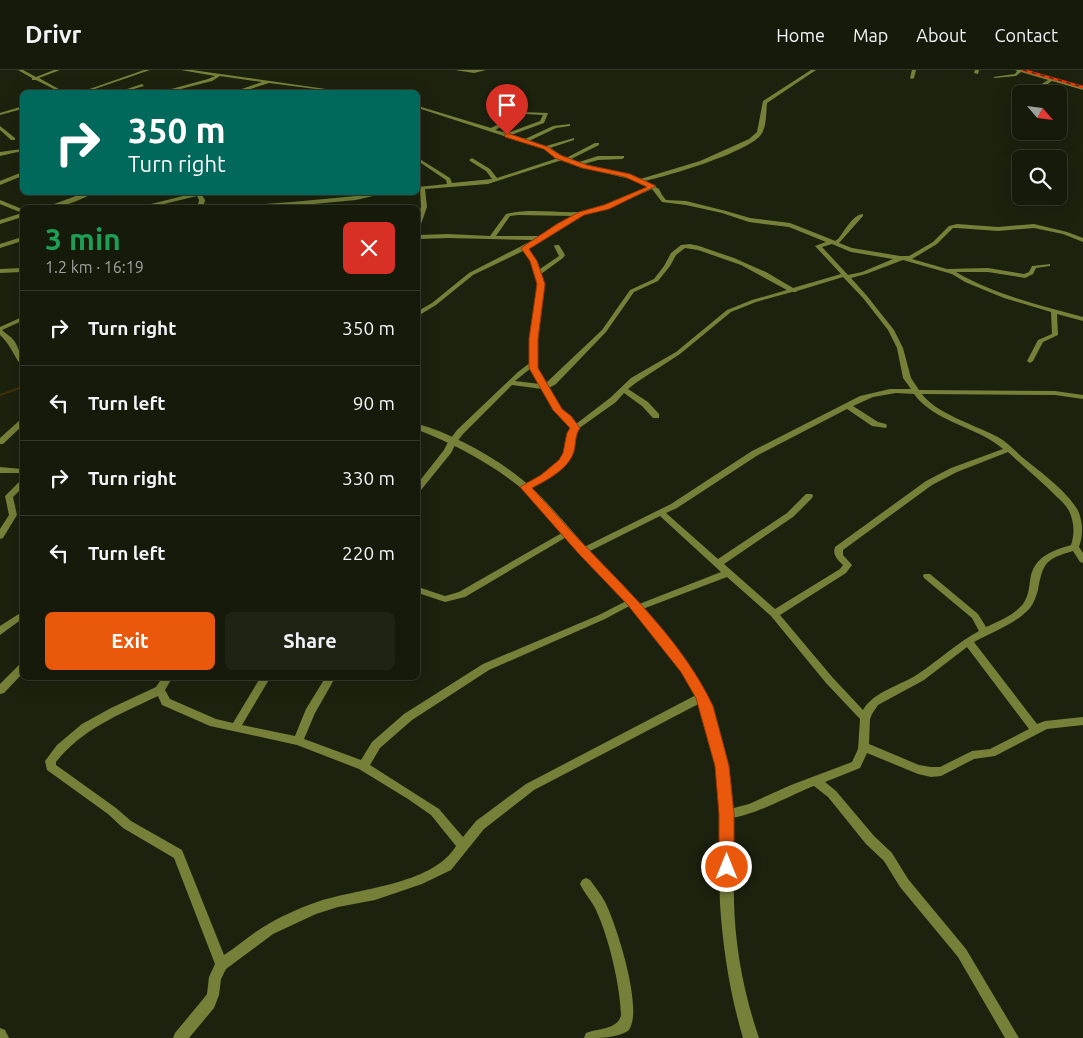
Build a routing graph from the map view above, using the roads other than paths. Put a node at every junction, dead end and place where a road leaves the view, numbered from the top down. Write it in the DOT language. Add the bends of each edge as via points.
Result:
graph roads {
  1 [pos="20,70"];
  2 [pos="58,70"];
  3 [pos="148,70"];
  4 [pos="183,70"];
  5 [pos="457,70"];
  6 [pos="484,70"];
  7 [pos="814,70"];
  8 [pos="914,70"];
  9 [pos="1019,70"];
  10 [pos="1029,70"];
  11 [pos="219,75"];
  12 [pos="995,77"];
  13 [pos="912,78"];
  14 [pos="34,79"];
  15 [pos="1051,80"];
  16 [pos="268,82"];
  17 [pos="142,85"];
  18 [pos="1046,85"];
  19 [pos="101,86"];
  20 [pos="1083,87"];
  21 [pos="59,90"];
  22 [pos="89,90"];
  23 [pos="114,90"];
  24 [pos="127,90"];
  25 [pos="173,90"];
  26 [pos="244,90"];
  27 [pos="330,90"];
  28 [pos="20,109"];
  29 [pos="420,109"];
  30 [pos="0,114"];
  31 [pos="568,125"];
  32 [pos="0,127"];
  33 [pos="491,130"];
  34 [pos="507,135"];
  35 [pos="13,139"];
  36 [pos="572,139"];
  37 [pos="525,141"];
  38 [pos="597,144"];
  39 [pos="546,148"];
  40 [pos="20,150"];
  41 [pos="604,151"];
  42 [pos="0,154"];
  43 [pos="622,157"];
  44 [pos="565,158"];
  45 [pos="598,158"];
  46 [pos="420,160"];
  47 [pos="472,160"];
  48 [pos="579,164"];
  49 [pos="20,175"];
  50 [pos="495,179"];
  51 [pos="640,180"];
  52 [pos="0,183"];
  53 [pos="450,184"];
  54 [pos="653,186"];
  55 [pos="420,187"];
  56 [pos="87,195"];
  57 [pos="195,195"];
  58 [pos="372,195"];
  59 [pos="0,202"];
  60 [pos="57,205"];
  61 [pos="150,205"];
  62 [pos="272,205"];
  63 [pos="20,210"];
  64 [pos="582,214"];
  65 [pos="861,215"];
  66 [pos="20,216"];
  67 [pos="420,218"];
  68 [pos="0,222"];
  69 [pos="420,237"];
  70 [pos="492,238"];
  71 [pos="542,238"];
  72 [pos="20,240"];
  73 [pos="1083,240"];
  74 [pos="835,242"];
  75 [pos="0,246"];
  76 [pos="557,246"];
  77 [pos="524,248"];
  78 [pos="903,259"];
  79 [pos="1048,266"];
  80 [pos="20,270"];
  81 [pos="946,270"];
  82 [pos="0,271"];
  83 [pos="537,274"];
  84 [pos="846,276"];
  85 [pos="794,291"];
  86 [pos="1054,312"];
  87 [pos="420,313"];
  88 [pos="1083,319"];
  89 [pos="20,321"];
  90 [pos="0,330"];
  91 [pos="20,360"];
  92 [pos="1030,361"];
  93 [pos="533,363"];
  94 [pos="907,378"];
  95 [pos="510,383"];
  96 [pos="545,387"];
  97 [pos="623,389"];
  98 [pos="896,390"];
  99 [pos="916,392"];
  100 [pos="1083,397"];
  101 [pos="848,406"];
  102 [pos="656,416"];
  103 [pos="20,425"];
  104 [pos="883,426"];
  105 [pos="420,428"];
  106 [pos="575,428"];
  107 [pos="0,442"];
  108 [pos="452,442"];
  109 [pos="1007,450"];
  110 [pos="0,470"];
  111 [pos="20,471"];
  112 [pos="20,486"];
  113 [pos="420,486"];
  114 [pos="525,487"];
  115 [pos="809,496"];
  116 [pos="661,513"];
  117 [pos="567,533"];
  118 [pos="0,536"];
  119 [pos="1075,546"];
  120 [pos="583,551"];
  121 [pos="1083,560"];
  122 [pos="717,564"];
  123 [pos="728,573"];
  124 [pos="927,576"];
  125 [pos="420,591"];
  126 [pos="634,605"];
  127 [pos="774,614"];
  128 [pos="20,616"];
  129 [pos="0,631"];
  130 [pos="985,633"];
  131 [pos="968,642"];
  132 [pos="20,670"];
  133 [pos="166,680"];
  134 [pos="264,680"];
  135 [pos="329,680"];
  136 [pos="0,690"];
  137 [pos="160,690"];
  138 [pos="702,696"];
  139 [pos="865,718"];
  140 [pos="1083,721"];
  141 [pos="236,726"];
  142 [pos="1036,730"];
  143 [pos="298,740"];
  144 [pos="865,747"];
  145 [pos="362,766"];
  146 [pos="815,780"];
  147 [pos="726,814"];
  148 [pos="463,845"];
  149 [pos="586,884"];
  150 [pos="222,965"];
  151 [pos="0,1035"];
  152 [pos="746,1036"];
  153 [pos="2,1038"];
  154 [pos="180,1038"];
  155 [pos="591,1038"];
  156 [pos="1012,1038"];
  1 -- 14 [label="street"];
  2 -- 14 [label="street"];
  3 -- 19 [label="street"];
  4 -- 11 [label="street"];
  5 -- 6 [label="street"];
  7 -- 51 [label="street" via="766,102 760,132 752,140 657,178"];
  8 -- 13 [label="street"];
  9 -- 12 [label="street" via="1016,74"];
  9 -- 15 [label="street"];
  10 -- 20 [label="street"];
  11 -- 16 [label="street"];
  11 -- 25 [label="street"];
  14 -- 21 [label="street"];
  15 -- 18 [label="street"];
  15 -- 20 [label="street"];
  16 -- 26 [label="street"];
  16 -- 27 [label="street"];
  17 -- 24 [label="street"];
  19 -- 22 [label="street"];
  19 -- 23 [label="street"];
  28 -- 30 [label="street"];
  29 -- 33 [label="street"];
  31 -- 37 [label="street" via="555,127"];
  32 -- 35 [label="street"];
  33 -- 34 [label="street"];
  33 -- 34 [label="street" via="524,114 547,116 542,122"];
  34 -- 37 [label="street"];
  36 -- 39 [label="street"];
  37 -- 39 [label="street"];
  38 -- 44 [label="street"];
  39 -- 44 [label="street"];
  40 -- 42 [label="street"];
  41 -- 45 [label="street"];
  43 -- 45 [label="street"];
  44 -- 48 [label="street"];
  44 -- 50 [label="street"];
  45 -- 48 [label="street"];
  46 -- 53 [label="street" via="448,179"];
  47 -- 50 [label="street"];
  48 -- 51 [label="street"];
  49 -- 52 [label="street"];
  50 -- 53 [label="street"];
  51 -- 54 [label="street"];
  53 -- 55 [label="street"];
  54 -- 64 [label="street" via="607,207"];
  54 -- 74 [label="street" via="664,201 686,203 749,220 790,225"];
  55 -- 67 [label="street" via="424,207"];
  56 -- 60 [label="street"];
  57 -- 61 [label="street"];
  58 -- 62 [label="street"];
  59 -- 63 [label="street"];
  64 -- 70 [label="street" via="508,215"];
  64 -- 71 [label="street"];
  65 -- 74 [label="street"];
  66 -- 68 [label="street"];
  69 -- 70 [label="street"];
  70 -- 71 [label="street"];
  71 -- 77 [label="street"];
  72 -- 75 [label="street"];
  73 -- 78 [label="street" via="1034,226 998,229 957,226 951,227 935,243"];
  74 -- 78 [label="street" via="857,252"];
  74 -- 84 [label="street" via="818,246"];
  76 -- 83 [label="street" via="561,257"];
  77 -- 83 [label="street" via="534,261"];
  77 -- 87 [label="street" via="471,274"];
  78 -- 81 [label="street"];
  78 -- 84 [label="street"];
  79 -- 81 [label="street" via="1034,267 1025,276 983,270"];
  80 -- 82 [label="street"];
  81 -- 86 [label="street" via="1006,297"];
  83 -- 93 [label="street" via="541,284"];
  84 -- 85 [label="street"];
  84 -- 94 [label="street" via="891,330 900,348"];
  85 -- 96 [label="street" via="744,263 700,248 683,246 673,254 656,280 632,291 604,331"];
  85 -- 97 [label="street" via="729,311 678,352"];
  86 -- 88 [label="street"];
  86 -- 92 [label="street" via="1055,335 1040,341"];
  89 -- 90 [label="street"];
  90 -- 91 [label="street" via="12,342"];
  93 -- 95 [label="street"];
  93 -- 96 [label="street" via="535,373"];
  94 -- 98 [label="street"];
  94 -- 99 [label="street"];
  95 -- 96 [label="street"];
  95 -- 108 [label="street"];
  96 -- 106 [label="street" via="558,410"];
  97 -- 102 [label="street"];
  97 -- 106 [label="street"];
  98 -- 99 [label="street"];
  98 -- 101 [label="street" via="882,392"];
  99 -- 100 [label="street" via="1055,393"];
  99 -- 109 [label="street" via="931,408 988,434"];
  101 -- 104 [label="street"];
  101 -- 116 [label="street" via="756,453"];
  103 -- 107 [label="street"];
  105 -- 108 [label="street"];
  106 -- 114 [label="street" via="563,462"];
  108 -- 113 [label="street"];
  108 -- 114 [label="street"];
  109 -- 119 [label="street" via="1069,504 1077,523"];
  109 -- 127 [label="street" via="929,483 838,549 839,556 848,565 844,571"];
  110 -- 111 [label="street"];
  112 -- 118 [label="street" via="9,496 13,515"];
  114 -- 117 [label="street"];
  115 -- 122 [label="street" via="790,515"];
  116 -- 120 [label="street"];
  116 -- 122 [label="street"];
  117 -- 120 [label="street"];
  117 -- 125 [label="street" via="462,596 445,599"];
  119 -- 121 [label="street"];
  119 -- 130 [label="street" via="1043,558 1027,605"];
  120 -- 126 [label="street"];
  122 -- 123 [label="street"];
  123 -- 126 [label="street"];
  123 -- 127 [label="street"];
  124 -- 130 [label="street" via="975,616"];
  126 -- 138 [label="street" via="686,668"];
  126 -- 145 [label="street" via="486,667 408,717 376,746"];
  127 -- 139 [label="street" via="843,698"];
  128 -- 129 [label="street"];
  130 -- 131 [label="street"];
  131 -- 139 [label="street" via="914,682 877,700"];
  131 -- 142 [label="street"];
  132 -- 136 [label="street"];
  133 -- 137 [label="street"];
  134 -- 141 [label="street"];
  135 -- 143 [label="street"];
  137 -- 141 [label="street" via="166,702 214,723"];
  137 -- 150 [label="street" via="89,725 59,749 50,761 51,766 112,811 119,820 166,844 178,854"];
  138 -- 147 [label="street" via="722,766"];
  138 -- 148 [label="street" via="530,787 480,825"];
  139 -- 144 [label="street"];
  140 -- 142 [label="street" via="1057,722"];
  141 -- 143 [label="street"];
  142 -- 144 [label="street" via="991,753 972,755 941,772 918,769"];
  143 -- 145 [label="street"];
  144 -- 146 [label="street" via="856,764"];
  145 -- 148 [label="street" via="435,812"];
  146 -- 147 [label="street" via="754,808"];
  146 -- 156 [label="street" via="832,794 888,857 904,883 962,953"];
  147 -- 152 [label="street" via="731,950"];
  148 -- 150 [label="street" via="447,866 422,879 314,909 269,930"];
  149 -- 155 [label="street" via="601,906 608,926 629,1013 625,1025 618,1032"];
  150 -- 154 [label="street" via="215,977 209,1003"];
  151 -- 153 [label="street"];
}
